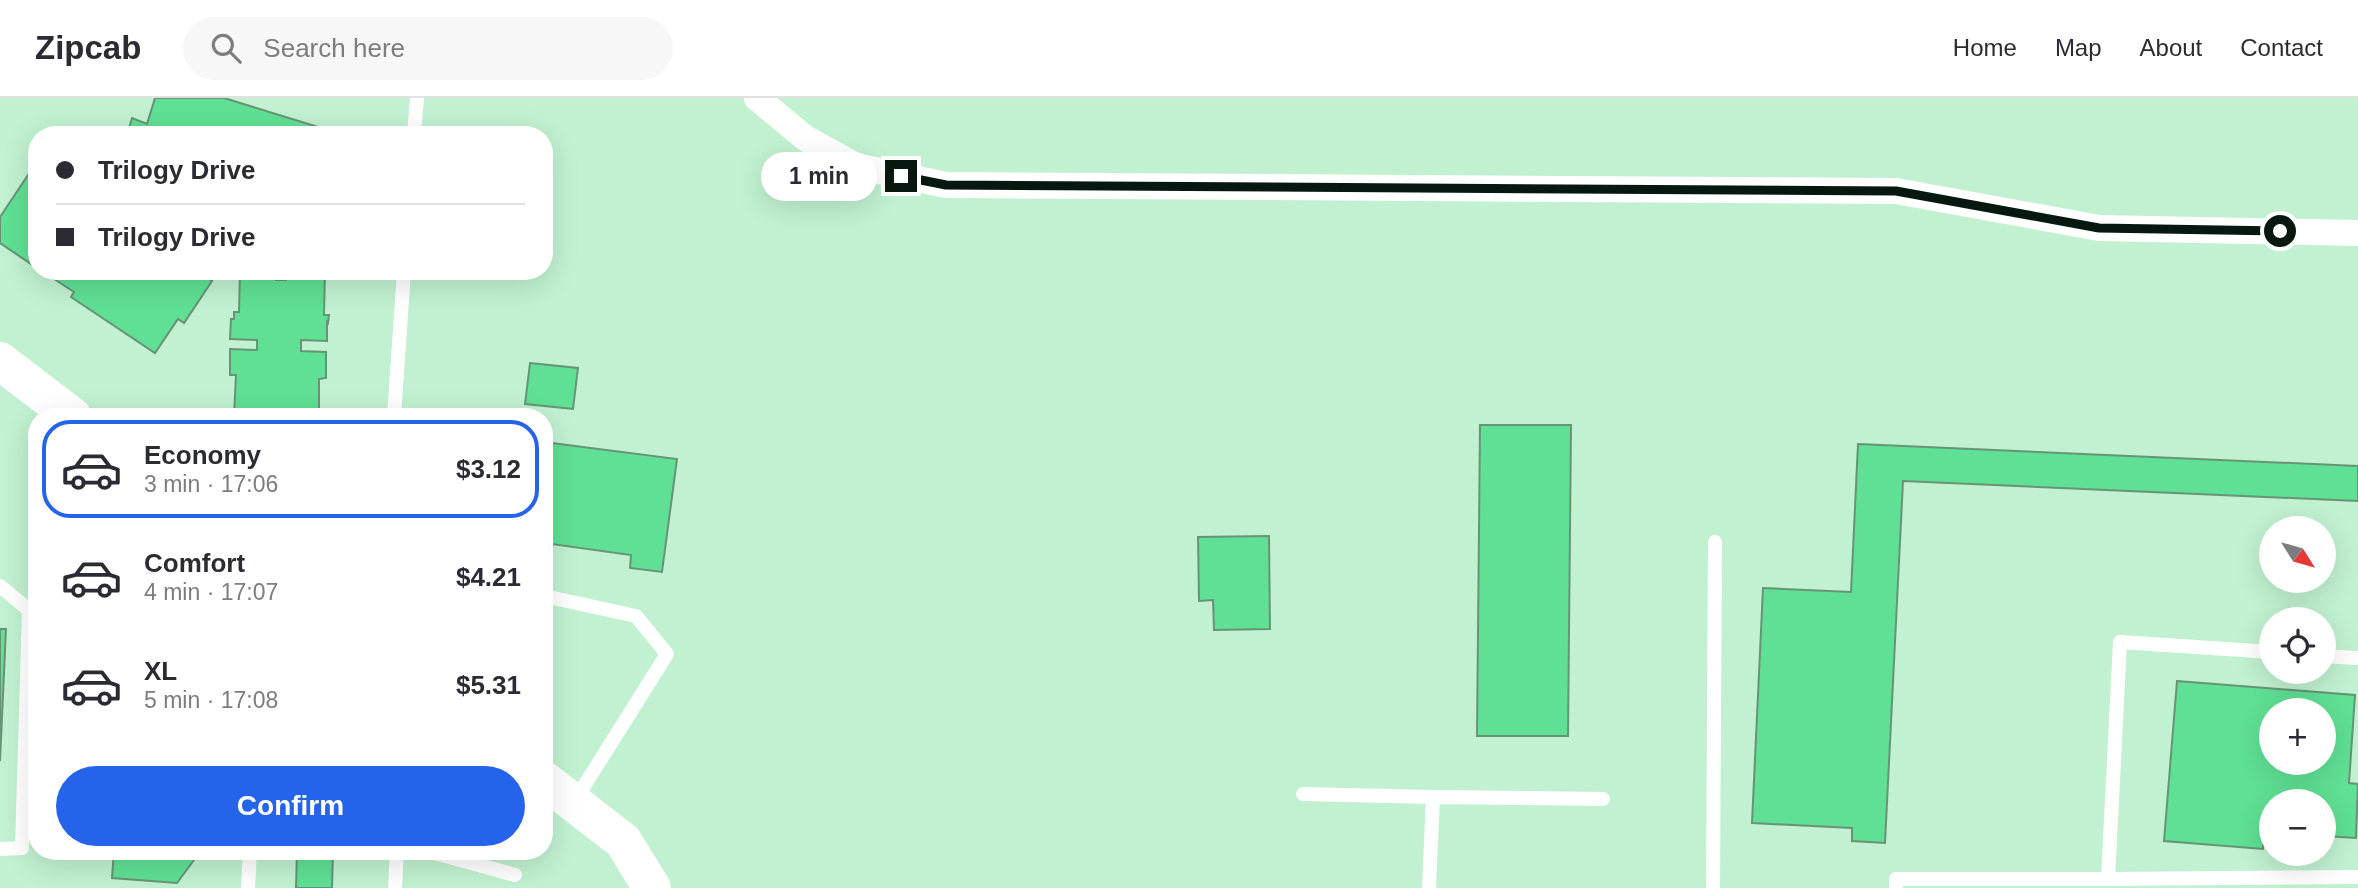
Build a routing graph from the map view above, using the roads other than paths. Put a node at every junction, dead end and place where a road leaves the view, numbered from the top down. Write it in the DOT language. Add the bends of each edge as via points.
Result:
graph roads {
  1 [pos="417,98"];
  2 [pos="757,98"];
  3 [pos="415,126"];
  4 [pos="2358,233"];
  5 [pos="403,280"];
  6 [pos="0,361"];
  7 [pos="62,408"];
  8 [pos="395,408"];
  9 [pos="1716,541"];
  10 [pos="0,586"];
  11 [pos="553,598"];
  12 [pos="28,602"];
  13 [pos="2259,651"];
  14 [pos="2336,657"];
  15 [pos="2356,658"];
  16 [pos="28,715"];
  17 [pos="553,787"];
  18 [pos="1303,794"];
  19 [pos="1433,797"];
  20 [pos="1603,800"];
  21 [pos="574,802"];
  22 [pos="0,849"];
  23 [pos="249,860"];
  24 [pos="396,860"];
  25 [pos="460,860"];
  26 [pos="515,875"];
  27 [pos="2358,877"];
  28 [pos="2108,879"];
  29 [pos="248,888"];
  30 [pos="395,888"];
  31 [pos="652,888"];
  32 [pos="1429,888"];
  33 [pos="1713,888"];
  34 [pos="1896,888"];
  1 -- 3 [label="lane"];
  2 -- 4 [label="street" via="805,138 856,166 946,185 1896,191 2099,228"];
  5 -- 8 [label="lane"];
  6 -- 7 [label="street"];
  9 -- 33 [label="lane"];
  10 -- 12 [label="lane"];
  11 -- 21 [label="lane" via="636,616 667,654"];
  13 -- 28 [label="lane" via="2120,642"];
  14 -- 15 [label="lane"];
  16 -- 22 [label="lane" via="22,848"];
  17 -- 21 [label="street"];
  18 -- 19 [label="lane"];
  19 -- 20 [label="lane"];
  19 -- 32 [label="lane"];
  21 -- 31 [label="street" via="623,841"];
  23 -- 29 [label="lane"];
  24 -- 30 [label="lane"];
  25 -- 26 [label="lane"];
  27 -- 28 [label="lane"];
  28 -- 34 [label="lane" via="1896,878"];
}
